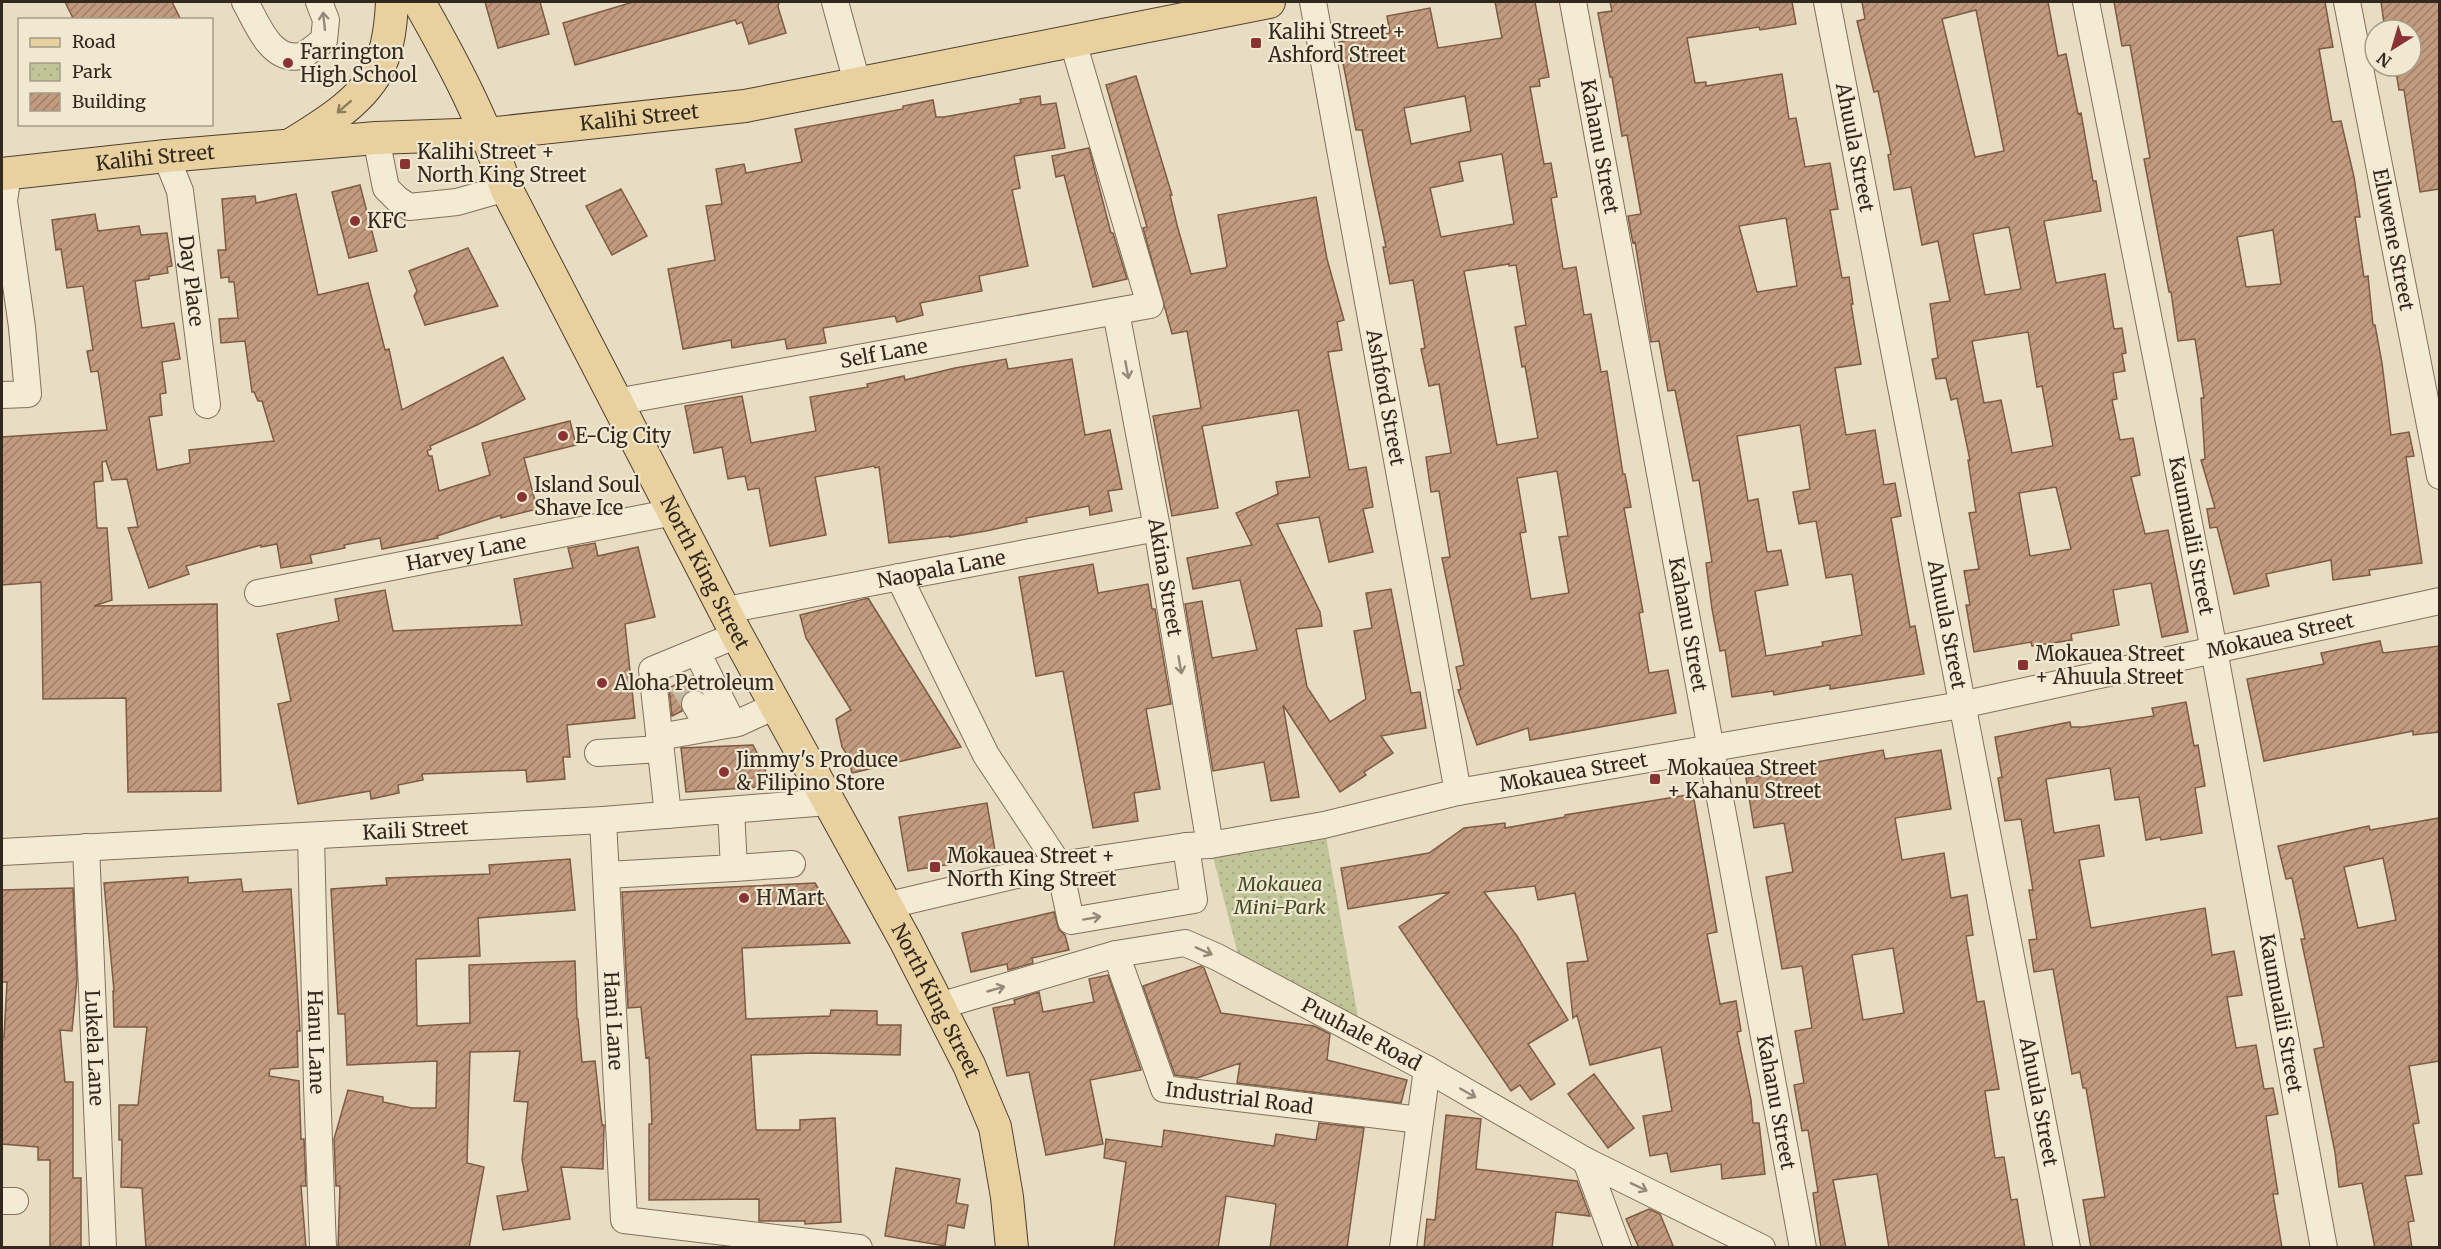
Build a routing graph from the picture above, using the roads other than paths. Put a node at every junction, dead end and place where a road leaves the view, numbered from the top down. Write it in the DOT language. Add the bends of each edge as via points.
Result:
graph roads {
  1 [pos="245,2"];
  2 [pos="319,2"];
  3 [pos="392,2"];
  4 [pos="419,2"];
  5 [pos="835,2"];
  6 [pos="1269,2"];
  7 [pos="1312,2"];
  8 [pos="1573,2"];
  9 [pos="1827,2"];
  10 [pos="2086,2"];
  11 [pos="2347,2"];
  12 [pos="1180,10"];
  13 [pos="1073,42"];
  14 [pos="858,86"];
  15 [pos="487,134"];
  16 [pos="376,138"];
  17 [pos="289,146"];
  18 [pos="166,156"];
  19 [pos="5,173"];
  20 [pos="506,188"];
  21 [pos="1116,312"];
  22 [pos="2,395"];
  23 [pos="616,402"];
  24 [pos="207,405"];
  25 [pos="2439,476"];
  26 [pos="674,512"];
  27 [pos="1157,528"];
  28 [pos="899,577"];
  29 [pos="258,592"];
  30 [pos="2439,602"];
  31 [pos="731,623"];
  32 [pos="2214,650"];
  33 [pos="697,652"];
  34 [pos="695,704"];
  35 [pos="1961,705"];
  36 [pos="775,706"];
  37 [pos="721,726"];
  38 [pos="660,743"];
  39 [pos="1709,748"];
  40 [pos="598,753"];
  41 [pos="1458,792"];
  42 [pos="828,802"];
  43 [pos="731,810"];
  44 [pos="668,815"];
  45 [pos="603,820"];
  46 [pos="311,836"];
  47 [pos="1198,845"];
  48 [pos="86,847"];
  49 [pos="2,852"];
  50 [pos="792,864"];
  51 [pos="1059,865"];
  52 [pos="734,868"];
  53 [pos="606,874"];
  54 [pos="885,906"];
  55 [pos="1116,954"];
  56 [pos="939,1006"];
  57 [pos="1427,1069"];
  58 [pos="1420,1120"];
  59 [pos="1586,1161"];
  60 [pos="760,1242"];
  61 [pos="103,1248"];
  62 [pos="323,1248"];
  63 [pos="859,1248"];
  64 [pos="1012,1248"];
  65 [pos="1403,1248"];
  66 [pos="1618,1248"];
  67 [pos="1762,1248"];
  68 [pos="1803,1248"];
  69 [pos="2067,1248"];
  70 [pos="2324,1248"];
  1 -- 2 [label="street, one-way" via="271,46 286,56 301,56 324,40 326,20"];
  3 -- 17 [label="main road, one-way" via="388,44 380,66 366,86 320,127"];
  4 -- 15 [label="main road, North King Street" via="466,86"];
  5 -- 14 [label="street"];
  6 -- 12 [label="main road, Kalihi Street"];
  7 -- 41 [label="street, Ashford Street"];
  8 -- 39 [label="street, Kahanu Street"];
  9 -- 35 [label="street, Ahuula Street"];
  10 -- 32 [label="street, Kaumualii Street"];
  11 -- 25 [label="street, Eluwene Street"];
  12 -- 13 [label="main road, Kalihi Street"];
  13 -- 14 [label="main road, Kalihi Street"];
  13 -- 21 [label="street, Self Lane" via="1150,305"];
  14 -- 15 [label="main road, Kalihi Street" via="745,106"];
  15 -- 16 [label="main road, Kalihi Street"];
  15 -- 20 [label="main road, North King Street"];
  16 -- 17 [label="main road, Kalihi Street"];
  16 -- 20 [label="street" via="386,188 409,207 457,202"];
  17 -- 18 [label="main road, Kalihi Street"];
  18 -- 19 [label="main road, Kalihi Street"];
  18 -- 24 [label="street, Day Place" via="180,191"];
  19 -- 22 [label="street" via="3,201 28,394"];
  20 -- 23 [label="main road, North King Street"];
  21 -- 23 [label="street, Self Lane"];
  21 -- 27 [label="street, Akina Street, one-way"];
  23 -- 26 [label="main road, North King Street"];
  26 -- 29 [label="street, Harvey Lane"];
  26 -- 31 [label="main road, North King Street"];
  27 -- 28 [label="street, Naopala Lane"];
  27 -- 47 [label="street, Akina Street, one-way"];
  28 -- 31 [label="street, Naopala Lane"];
  28 -- 51 [label="street" via="986,755"];
  30 -- 32 [label="street, Mokauea Street"];
  31 -- 33 [label="street, Naopala Lane"];
  31 -- 36 [label="main road, North King Street"];
  32 -- 35 [label="street, Mokauea Street"];
  32 -- 70 [label="street, Kaumualii Street"];
  33 -- 37 [label="street"];
  33 -- 38 [label="street, Naopala Lane" via="675,672 652,670"];
  34 -- 37 [label="street"];
  35 -- 39 [label="street, Mokauea Street"];
  35 -- 69 [label="street, Ahuula Street"];
  36 -- 37 [label="street"];
  36 -- 42 [label="main road, North King Street"];
  37 -- 38 [label="street"];
  38 -- 40 [label="street"];
  38 -- 44 [label="street"];
  39 -- 41 [label="street, Mokauea Street"];
  39 -- 68 [label="street, Kahanu Street"];
  41 -- 47 [label="street, Mokauea Street" via="1323,825"];
  42 -- 43 [label="street, Kaili Street"];
  42 -- 54 [label="main road, North King Street"];
  43 -- 44 [label="street, Kaili Street"];
  43 -- 52 [label="street"];
  44 -- 45 [label="street, Kaili Street"];
  45 -- 46 [label="street, Kaili Street"];
  45 -- 53 [label="street, Hani Lane"];
  46 -- 48 [label="street, Kaili Street"];
  46 -- 62 [label="street, Hanu Lane"];
  47 -- 51 [label="street, Mokauea Street"];
  51 -- 47 [label="street, Akina Street, one-way" via="1071,921 1194,900"];
  48 -- 49 [label="street, Kaili Street"];
  48 -- 61 [label="street, Lukela Lane"];
  50 -- 52 [label="street"];
  51 -- 54 [label="street, Mokauea Street"];
  52 -- 53 [label="street"];
  53 -- 60 [label="street, Hani Lane" via="624,1220"];
  54 -- 56 [label="main road, North King Street"];
  56 -- 55 [label="street, Puuhale Road, one-way"];
  55 -- 57 [label="street, Puuhale Road, one-way" via="1185,943"];
  55 -- 58 [label="street, Industrial Road" via="1164,1089"];
  56 -- 64 [label="main road, North King Street" via="994,1127"];
  57 -- 58 [label="street"];
  57 -- 59 [label="street, Puuhale Road, one-way"];
  58 -- 65 [label="street"];
  59 -- 66 [label="street"];
  59 -- 67 [label="street, Puuhale Road, one-way"];
  60 -- 63 [label="street"];
}
